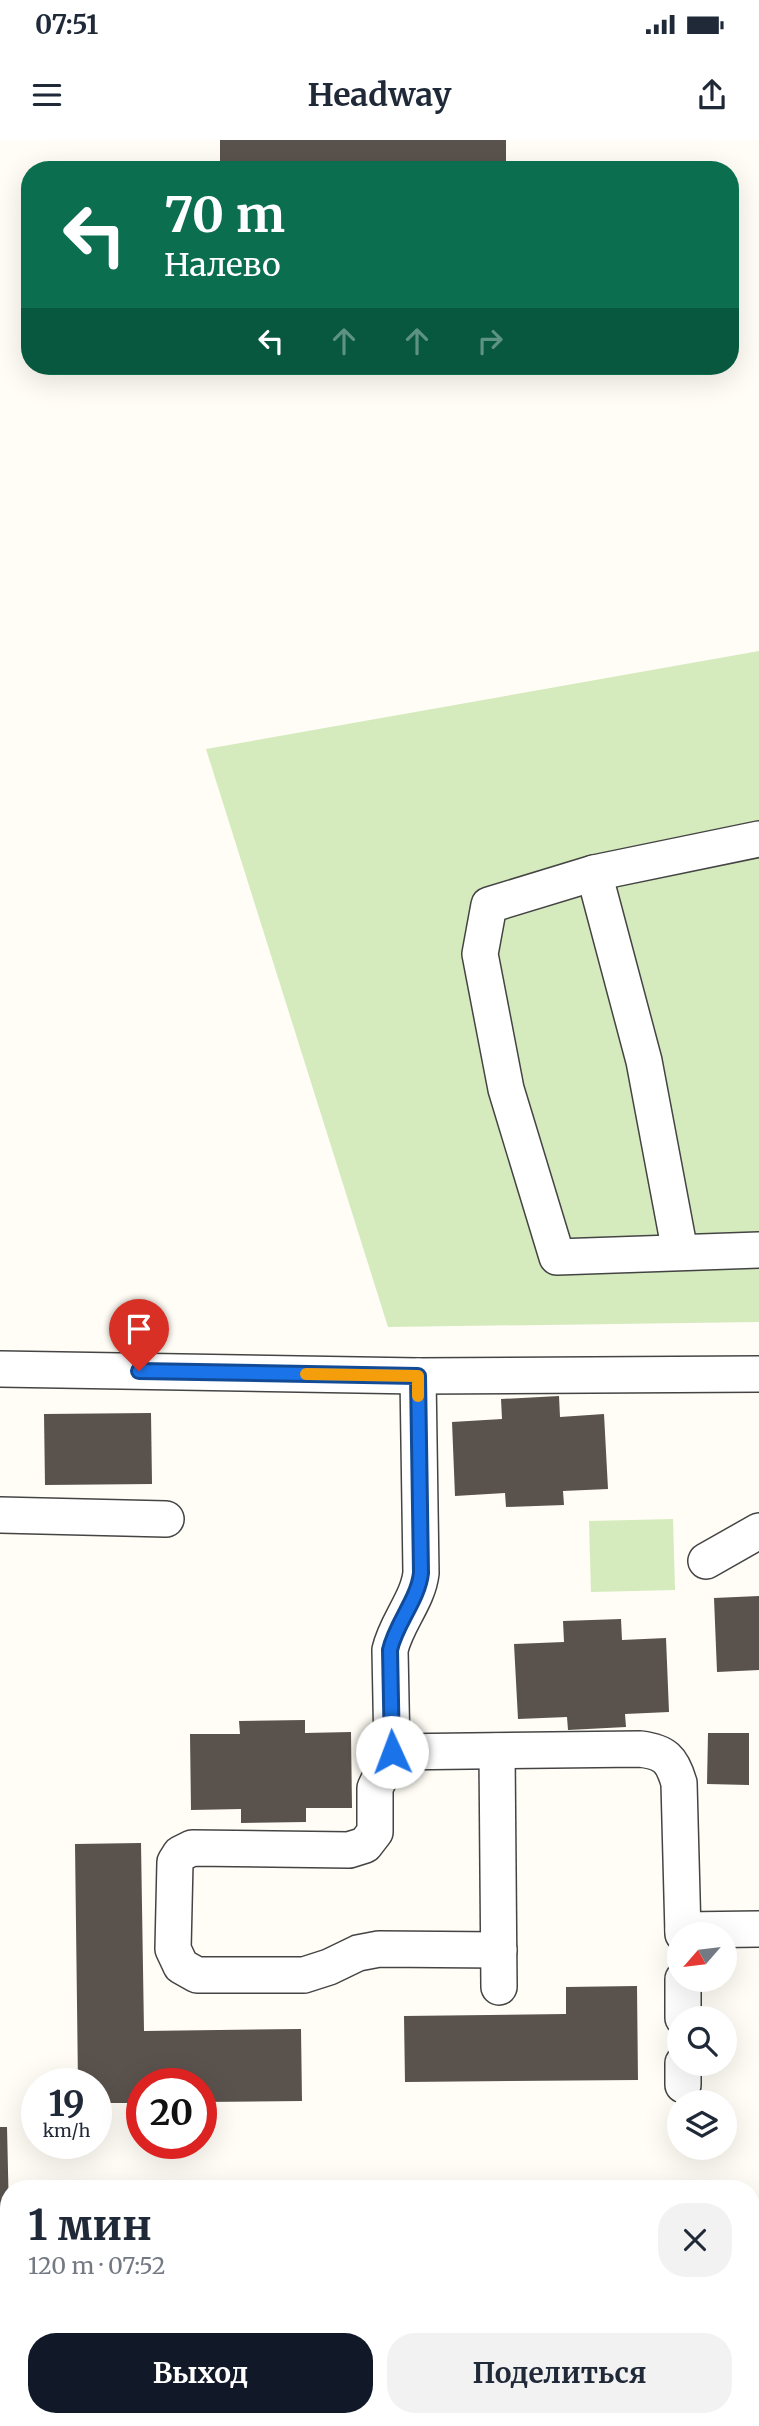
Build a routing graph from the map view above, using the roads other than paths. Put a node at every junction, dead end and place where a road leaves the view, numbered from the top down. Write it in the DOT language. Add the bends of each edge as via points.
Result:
graph roads {
  1 [pos="759,839"];
  2 [pos="594,873"];
  3 [pos="759,1250"];
  4 [pos="680,1252"];
  5 [pos="0,1369"];
  6 [pos="759,1374"];
  7 [pos="418,1376"];
  8 [pos="0,1515"];
  9 [pos="166,1519"];
  10 [pos="759,1531"];
  11 [pos="706,1560"];
  12 [pos="497,1751"];
  13 [pos="392,1752"];
  14 [pos="683,1922"];
  15 [pos="759,1929"];
  16 [pos="737,1930"];
  17 [pos="499,1950"];
  18 [pos="499,1987"];
  1 -- 2 [label="lane"];
  2 -- 4 [label="lane" via="644,1061"];
  2 -- 4 [label="lane" via="489,905 480,954 506,1089 557,1257"];
  3 -- 4 [label="lane"];
  5 -- 7 [label="lane"];
  6 -- 7 [label="lane"];
  7 -- 13 [label="lane" via="421,1573 390,1650"];
  8 -- 9 [label="lane"];
  10 -- 11 [label="lane"];
  12 -- 13 [label="lane"];
  12 -- 14 [label="lane" via="640,1749 657,1751 674,1765 679,1783"];
  12 -- 17 [label="lane"];
  13 -- 17 [label="lane" via="375,1788 374,1832 365,1845 349,1850 192,1848 180,1854 175,1862 173,1950 181,1966 197,1975 304,1975 379,1949"];
  15 -- 16 [label="lane"];
  17 -- 18 [label="lane"];
}
